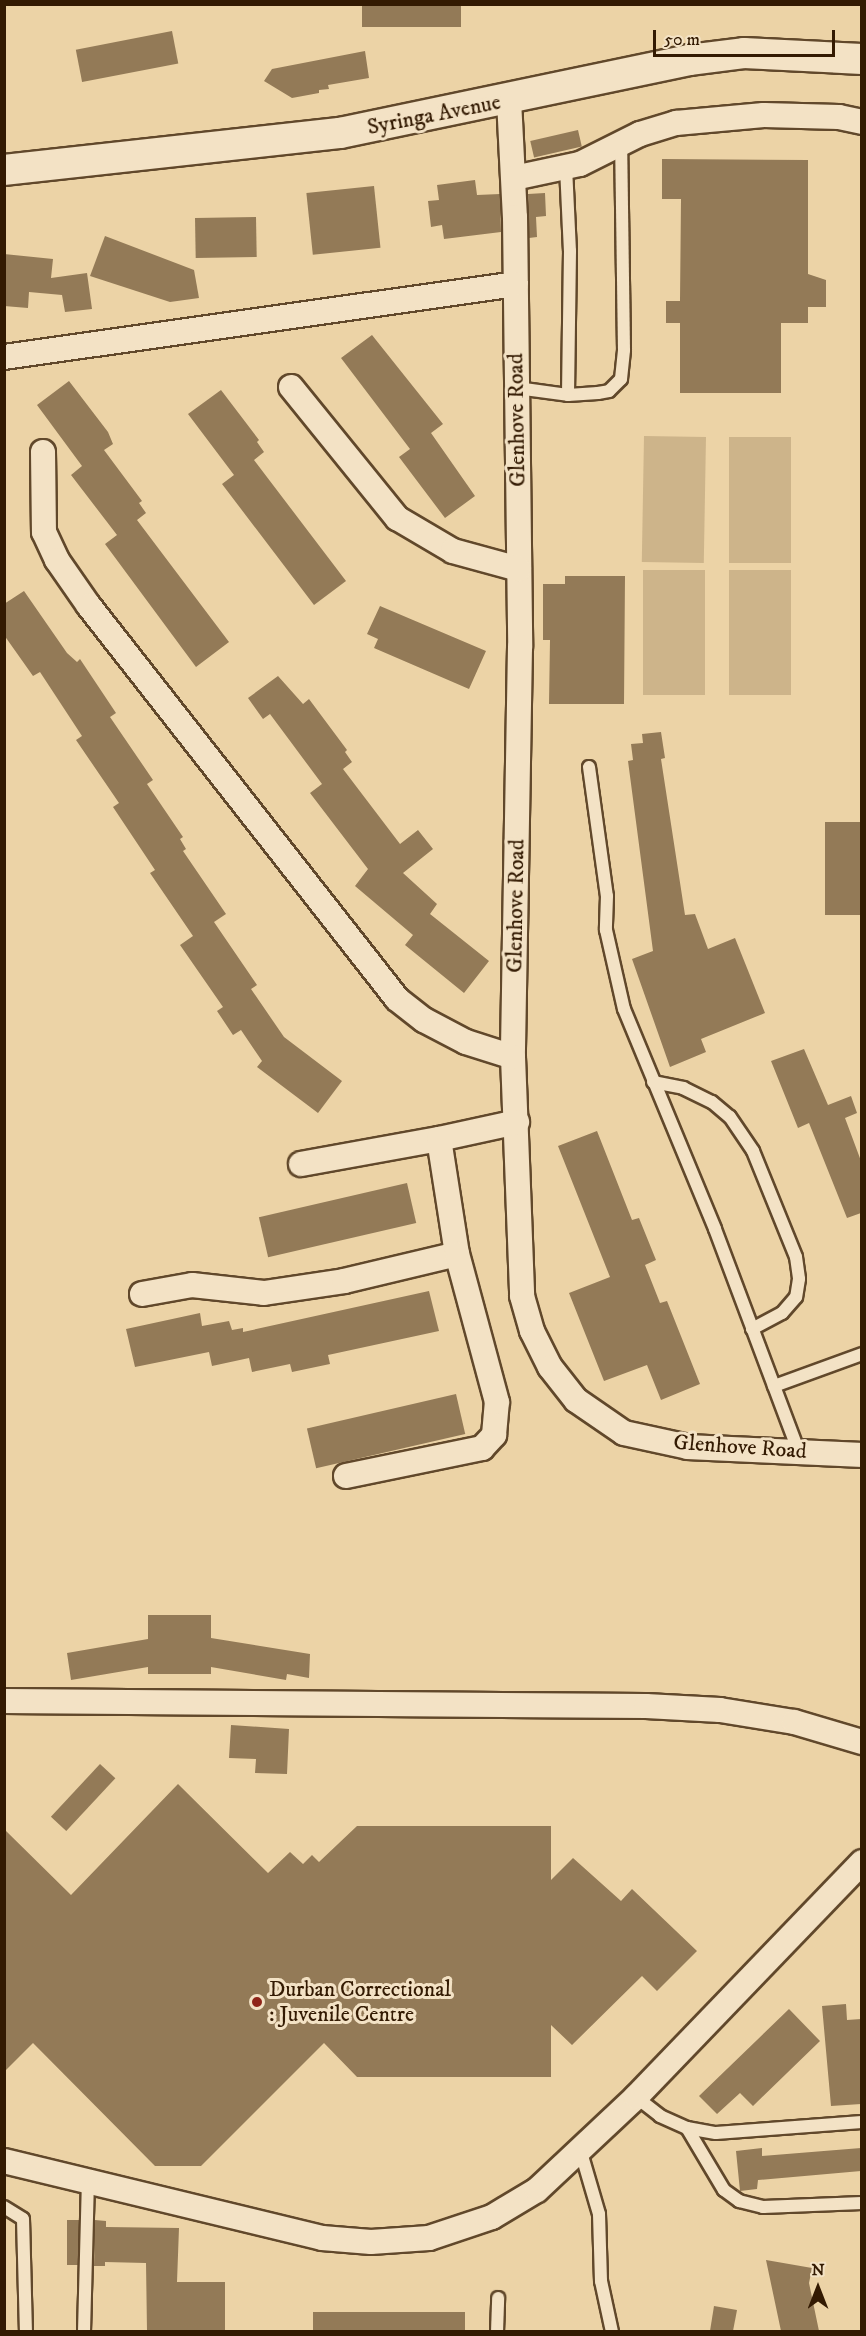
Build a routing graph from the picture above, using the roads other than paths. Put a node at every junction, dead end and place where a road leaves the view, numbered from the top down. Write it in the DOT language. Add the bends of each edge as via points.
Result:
graph roads {
  1 [pos="861,59"];
  2 [pos="509,100"];
  3 [pos="861,122"];
  4 [pos="621,143"];
  5 [pos="566,167"];
  6 [pos="4,170"];
  7 [pos="513,178"];
  8 [pos="516,284"];
  9 [pos="4,357"];
  10 [pos="291,387"];
  11 [pos="517,388"];
  12 [pos="568,395"];
  13 [pos="43,452"];
  14 [pos="519,569"];
  15 [pos="589,767"];
  16 [pos="513,1057"];
  17 [pos="653,1082"];
  18 [pos="517,1122"];
  19 [pos="439,1139"];
  20 [pos="301,1164"];
  21 [pos="457,1254"];
  22 [pos="142,1294"];
  23 [pos="752,1329"];
  24 [pos="861,1354"];
  25 [pos="774,1386"];
  26 [pos="799,1453"];
  27 [pos="861,1455"];
  28 [pos="346,1476"];
  29 [pos="4,1701"];
  30 [pos="861,1742"];
  31 [pos="861,1862"];
  32 [pos="636,2097"];
  33 [pos="861,2122"];
  34 [pos="687,2128"];
  35 [pos="580,2149"];
  36 [pos="4,2161"];
  37 [pos="88,2182"];
  38 [pos="861,2203"];
  39 [pos="4,2207"];
  40 [pos="498,2298"];
  41 [pos="26,2331"];
  42 [pos="84,2331"];
  43 [pos="497,2331"];
  44 [pos="612,2331"];
  1 -- 2 [label="street, Syringa Avenue" via="744,53 600,77"];
  2 -- 6 [label="street, Syringa Avenue" via="340,133"];
  2 -- 7 [label="street, Glenhove Road"];
  3 -- 4 [label="street" via="839,117 753,116 676,123"];
  4 -- 5 [label="street"];
  4 -- 12 [label="lane" via="621,379 609,391"];
  5 -- 7 [label="street"];
  5 -- 12 [label="lane" via="570,251"];
  7 -- 8 [label="street, Glenhove Road"];
  8 -- 9 [label="street"];
  8 -- 11 [label="street, Glenhove Road"];
  10 -- 14 [label="street" via="398,518 453,551"];
  11 -- 12 [label="lane"];
  11 -- 14 [label="street, Glenhove Road"];
  13 -- 16 [label="street" via="44,532 57,560 89,606 397,999 424,1020 466,1042"];
  14 -- 16 [label="street, Glenhove Road"];
  15 -- 17 [label="lane" via="611,959 624,1010"];
  16 -- 18 [label="street, Glenhove Road"];
  17 -- 23 [label="lane"];
  17 -- 23 [label="lane" via="683,1088 712,1102 730,1117 757,1161 796,1257 800,1279 796,1297 782,1313"];
  18 -- 19 [label="street"];
  18 -- 26 [label="street, Glenhove Road" via="522,1296 532,1332 545,1358 576,1400 624,1433 688,1447"];
  19 -- 20 [label="street"];
  19 -- 21 [label="street"];
  21 -- 22 [label="street" via="344,1281 264,1293 192,1285"];
  21 -- 28 [label="street" via="497,1402 494,1435 482,1448"];
  23 -- 25 [label="lane"];
  24 -- 25 [label="lane"];
  25 -- 26 [label="lane"];
  26 -- 27 [label="street, Glenhove Road"];
  29 -- 30 [label="street" via="646,1706 720,1710 794,1722"];
  31 -- 32 [label="street"];
  32 -- 34 [label="lane" via="660,2116"];
  32 -- 35 [label="street"];
  33 -- 34 [label="lane" via="755,2132 716,2133"];
  34 -- 38 [label="lane" via="724,2190 739,2201 763,2207"];
  35 -- 37 [label="street" via="537,2190 492,2217 429,2238 371,2242 322,2238"];
  35 -- 44 [label="lane" via="599,2214 601,2281"];
  36 -- 37 [label="street"];
  37 -- 42 [label="lane"];
  39 -- 41 [label="lane" via="23,2219"];
  40 -- 43 [label="lane"];
}
